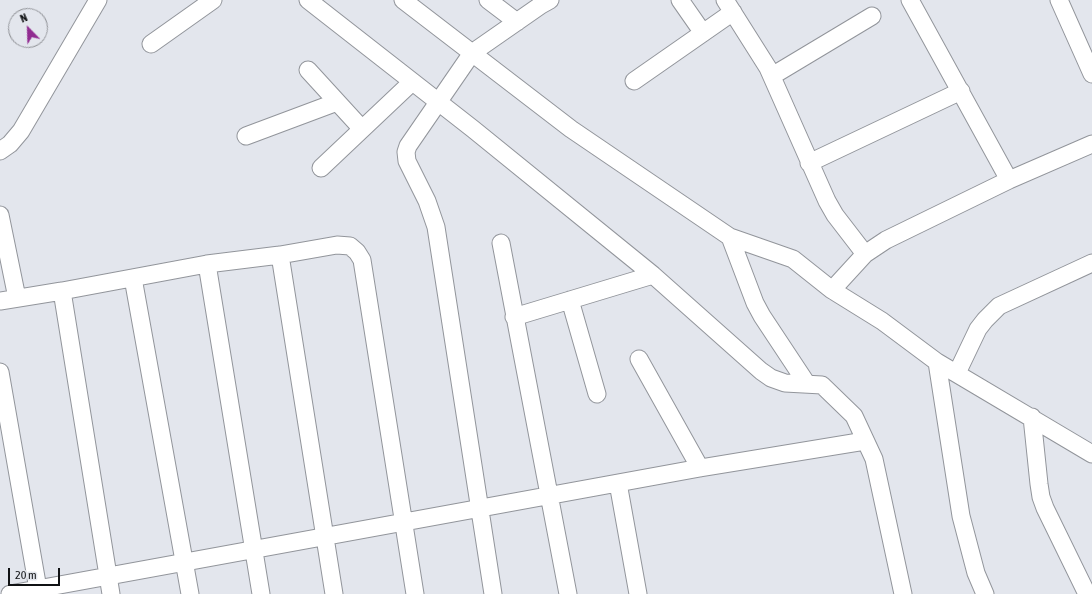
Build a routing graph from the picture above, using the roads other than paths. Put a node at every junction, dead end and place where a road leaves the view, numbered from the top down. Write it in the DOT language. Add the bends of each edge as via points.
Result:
graph roads {
  1 [pos="98,0"];
  2 [pos="213,0"];
  3 [pos="308,0"];
  4 [pos="403,0"];
  5 [pos="488,0"];
  6 [pos="680,0"];
  7 [pos="910,0"];
  8 [pos="1059,0"];
  9 [pos="543,2"];
  10 [pos="729,6"];
  11 [pos="872,16"];
  12 [pos="517,22"];
  13 [pos="703,33"];
  14 [pos="151,44"];
  15 [pos="472,53"];
  16 [pos="308,70"];
  17 [pos="1092,74"];
  18 [pos="772,76"];
  19 [pos="634,81"];
  20 [pos="412,82"];
  21 [pos="960,91"];
  22 [pos="337,102"];
  23 [pos="438,103"];
  24 [pos="362,129"];
  25 [pos="246,136"];
  26 [pos="1092,144"];
  27 [pos="0,151"];
  28 [pos="809,163"];
  29 [pos="321,168"];
  30 [pos="1009,180"];
  31 [pos="0,215"];
  32 [pos="730,237"];
  33 [pos="501,243"];
  34 [pos="865,254"];
  35 [pos="280,255"];
  36 [pos="1092,263"];
  37 [pos="207,264"];
  38 [pos="653,275"];
  39 [pos="134,278"];
  40 [pos="832,290"];
  41 [pos="62,291"];
  42 [pos="17,298"];
  43 [pos="570,300"];
  44 [pos="0,301"];
  45 [pos="514,317"];
  46 [pos="639,358"];
  47 [pos="937,362"];
  48 [pos="0,372"];
  49 [pos="957,373"];
  50 [pos="807,384"];
  51 [pos="597,394"];
  52 [pos="1032,417"];
  53 [pos="865,441"];
  54 [pos="1092,454"];
  55 [pos="700,468"];
  56 [pos="618,483"];
  57 [pos="550,495"];
  58 [pos="480,508"];
  59 [pos="404,522"];
  60 [pos="324,537"];
  61 [pos="253,550"];
  62 [pos="185,562"];
  63 [pos="108,576"];
  64 [pos="38,589"];
  65 [pos="17,593"];
  66 [pos="111,594"];
  67 [pos="190,594"];
  68 [pos="261,594"];
  69 [pos="334,594"];
  70 [pos="415,594"];
  71 [pos="493,594"];
  72 [pos="568,594"];
  73 [pos="638,594"];
  74 [pos="903,594"];
  75 [pos="985,594"];
  76 [pos="1088,594"];
  1 -- 27 [label="street" via="21,131"];
  2 -- 14 [label="street"];
  3 -- 20 [label="street"];
  4 -- 15 [label="street"];
  5 -- 12 [label="street"];
  6 -- 13 [label="street"];
  7 -- 21 [label="street"];
  8 -- 17 [label="street"];
  9 -- 12 [label="street"];
  10 -- 13 [label="street"];
  10 -- 18 [label="street"];
  11 -- 18 [label="street"];
  12 -- 15 [label="street"];
  13 -- 19 [label="street"];
  15 -- 23 [label="street"];
  15 -- 32 [label="street" via="571,129"];
  16 -- 22 [label="street"];
  18 -- 28 [label="street"];
  20 -- 23 [label="street"];
  20 -- 24 [label="street"];
  21 -- 28 [label="street"];
  21 -- 30 [label="street"];
  22 -- 24 [label="street"];
  22 -- 25 [label="street"];
  23 -- 38 [label="street"];
  23 -- 58 [label="street" via="406,152 407,161 436,227"];
  24 -- 29 [label="street"];
  26 -- 30 [label="street"];
  28 -- 34 [label="street" via="831,208"];
  30 -- 34 [label="street" via="886,240"];
  31 -- 42 [label="street"];
  32 -- 40 [label="street" via="793,259"];
  32 -- 50 [label="street" via="755,303"];
  33 -- 45 [label="street"];
  34 -- 40 [label="street"];
  35 -- 37 [label="street"];
  35 -- 59 [label="street" via="337,245 350,246 358,252 362,260"];
  35 -- 60 [label="street"];
  36 -- 49 [label="street" via="999,306 978,329"];
  37 -- 39 [label="street"];
  37 -- 61 [label="street"];
  38 -- 43 [label="street"];
  38 -- 50 [label="street" via="761,372 784,383"];
  39 -- 41 [label="street"];
  39 -- 62 [label="street"];
  40 -- 47 [label="street" via="882,321"];
  41 -- 42 [label="street"];
  41 -- 63 [label="street"];
  42 -- 44 [label="street"];
  43 -- 45 [label="street"];
  43 -- 51 [label="street"];
  45 -- 57 [label="street"];
  46 -- 55 [label="street"];
  47 -- 49 [label="street"];
  47 -- 75 [label="street" via="960,508 976,573"];
  48 -- 64 [label="street"];
  49 -- 52 [label="street"];
  50 -- 53 [label="street" via="822,385 854,416"];
  52 -- 54 [label="street"];
  52 -- 76 [label="street" via="1041,497"];
  53 -- 55 [label="street"];
  53 -- 74 [label="street" via="874,459"];
  55 -- 56 [label="street"];
  56 -- 57 [label="street"];
  56 -- 73 [label="street"];
  57 -- 58 [label="street"];
  57 -- 72 [label="street"];
  58 -- 59 [label="street"];
  58 -- 71 [label="street"];
  59 -- 60 [label="street"];
  59 -- 70 [label="street"];
  60 -- 61 [label="street"];
  60 -- 69 [label="street"];
  61 -- 62 [label="street"];
  61 -- 68 [label="street"];
  62 -- 63 [label="street"];
  62 -- 67 [label="street"];
  63 -- 64 [label="street"];
  63 -- 66 [label="street"];
  64 -- 65 [label="street"];
}
